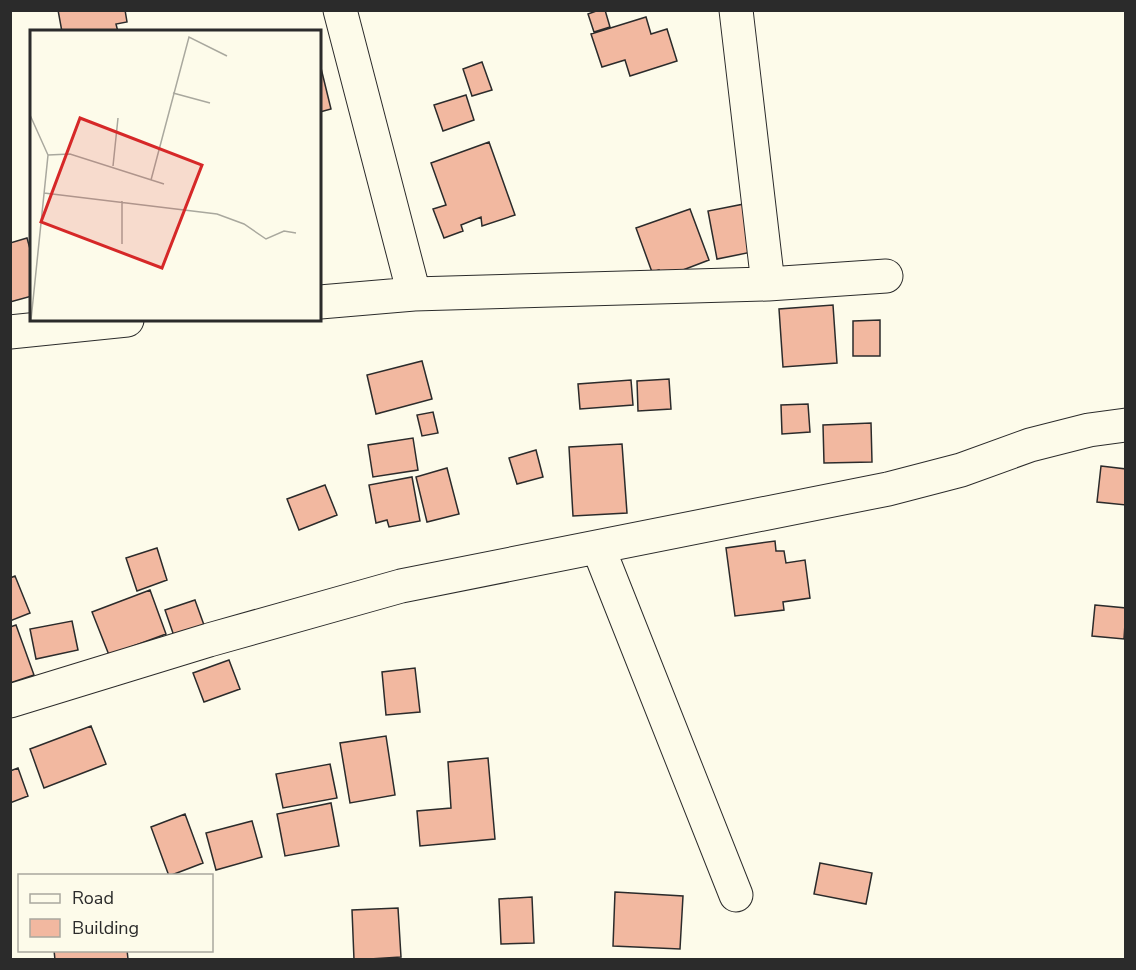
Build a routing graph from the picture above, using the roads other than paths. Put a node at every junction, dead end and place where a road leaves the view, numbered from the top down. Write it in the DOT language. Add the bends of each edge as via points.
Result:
graph roads {
  1 [pos="340,10"];
  2 [pos="736,10"];
  3 [pos="886,276"];
  4 [pos="768,284"];
  5 [pos="414,294"];
  6 [pos="321,302"];
  7 [pos="117,321"];
  8 [pos="10,332"];
  9 [pos="1125,425"];
  10 [pos="598,547"];
  11 [pos="10,701"];
  12 [pos="736,895"];
  1 -- 5 [label="street"];
  2 -- 4 [label="street"];
  3 -- 4 [label="street"];
  4 -- 5 [label="street"];
  5 -- 6 [label="street"];
  7 -- 8 [label="street"];
  9 -- 10 [label="street" via="1030,445 961,470 888,489"];
  10 -- 11 [label="street" via="401,586"];
  10 -- 12 [label="street"];
}
